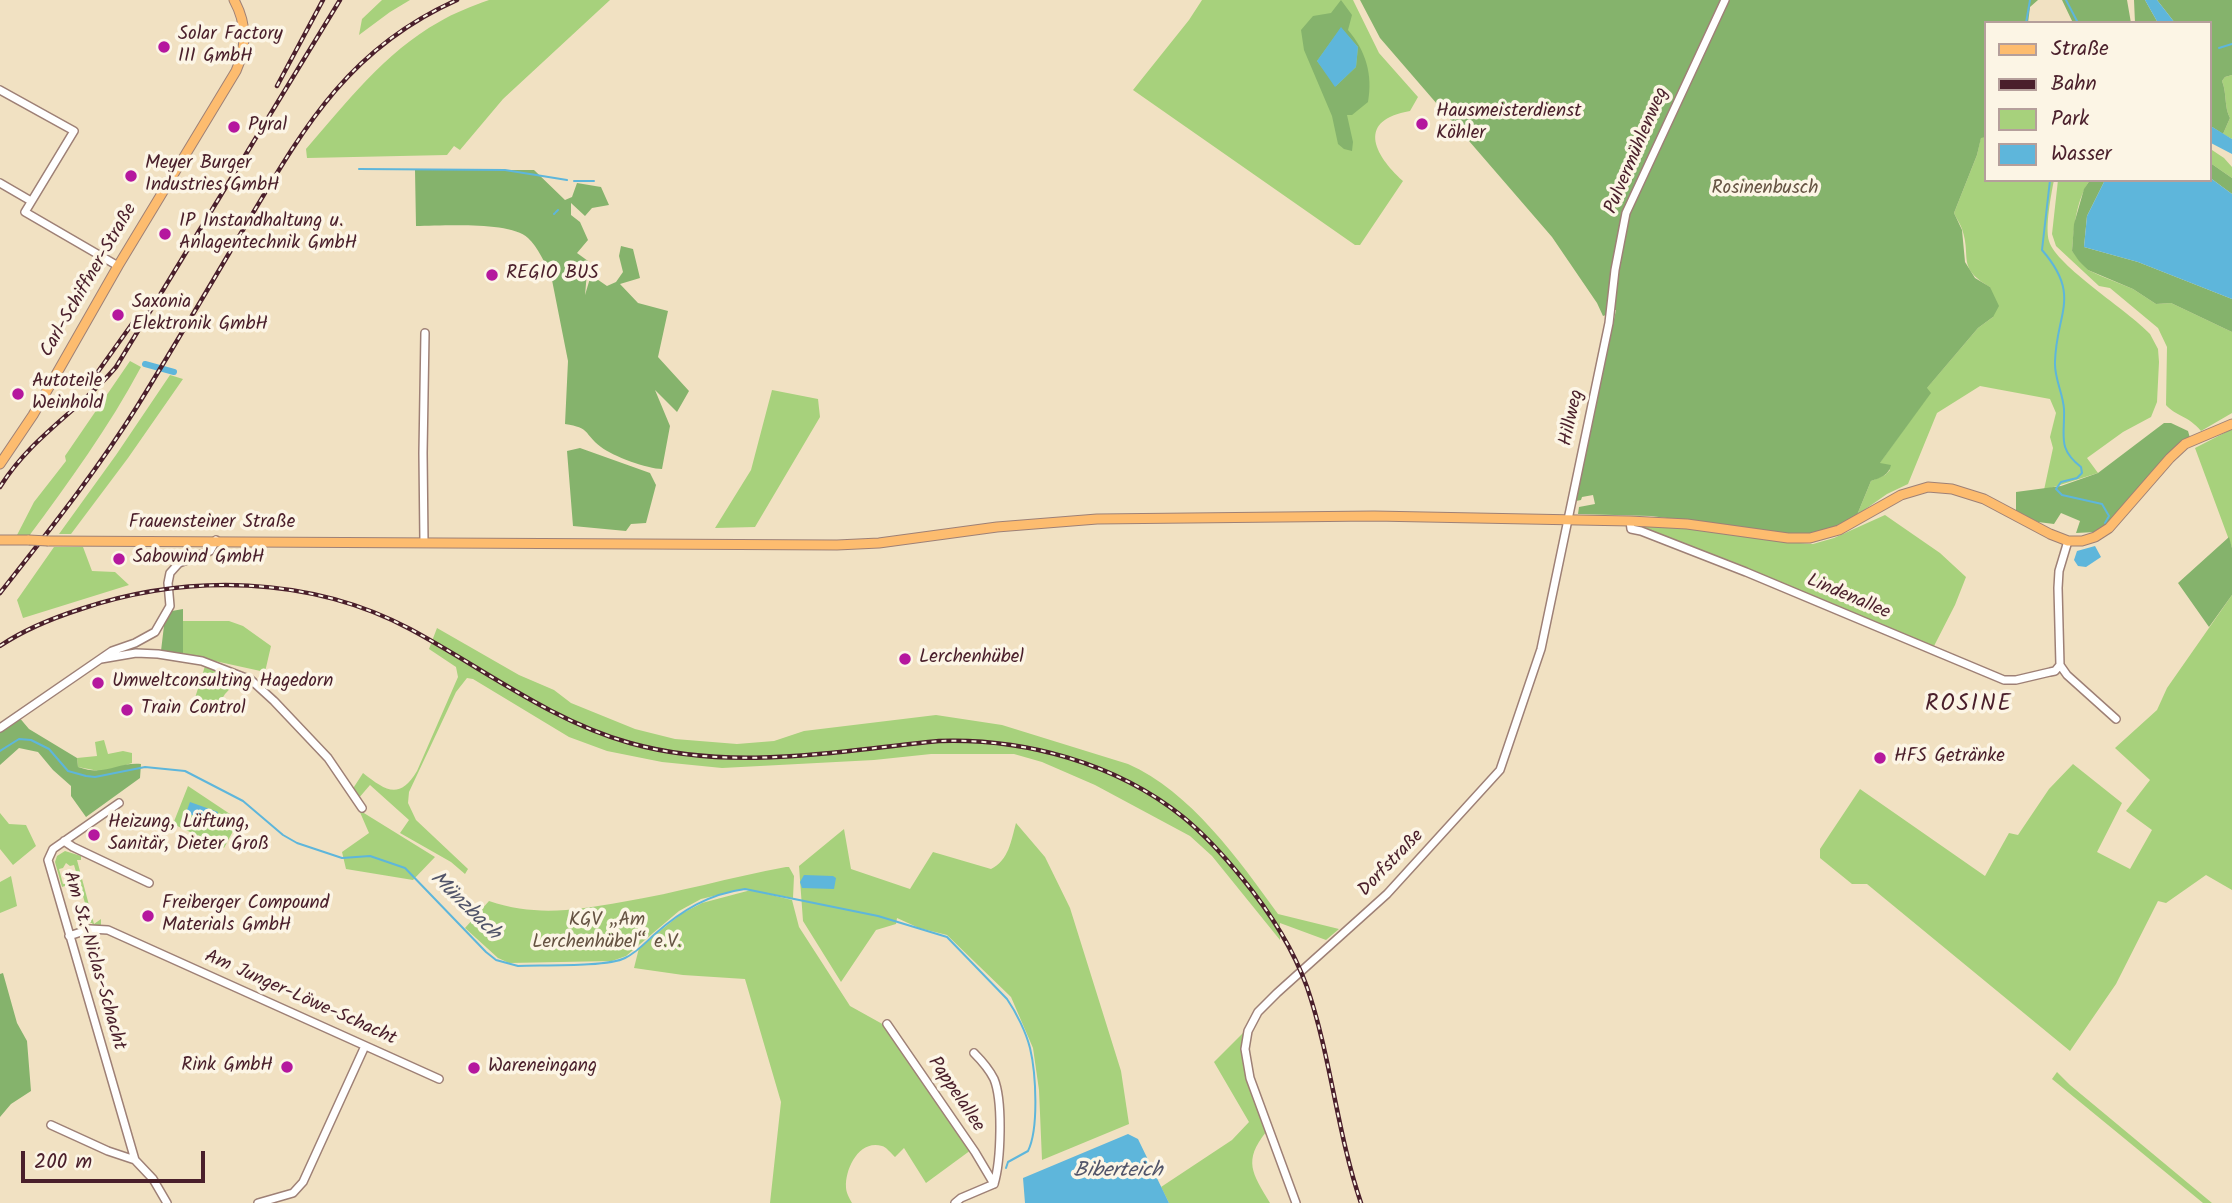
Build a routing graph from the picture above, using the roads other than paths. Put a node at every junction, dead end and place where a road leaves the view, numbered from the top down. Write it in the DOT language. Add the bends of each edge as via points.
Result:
graph roads {
  1 [pos="234,0"];
  2 [pos="1725,0"];
  3 [pos="0,90"];
  4 [pos="0,183"];
  5 [pos="31,201"];
  6 [pos="118,266"];
  7 [pos="1609,323"];
  8 [pos="425,333"];
  9 [pos="2232,424"];
  10 [pos="0,464"];
  11 [pos="1568,519"];
  12 [pos="1630,521"];
  13 [pos="0,540"];
  14 [pos="216,540"];
  15 [pos="2068,541"];
  16 [pos="425,542"];
  17 [pos="101,659"];
  18 [pos="2060,665"];
  19 [pos="2116,719"];
  20 [pos="0,728"];
  21 [pos="120,803"];
  22 [pos="362,808"];
  23 [pos="64,841"];
  24 [pos="149,883"];
  25 [pos="69,936"];
  26 [pos="887,1024"];
  27 [pos="365,1046"];
  28 [pos="974,1053"];
  29 [pos="439,1079"];
  30 [pos="51,1125"];
  31 [pos="135,1160"];
  32 [pos="994,1184"];
  33 [pos="167,1203"];
  34 [pos="258,1203"];
  35 [pos="955,1203"];
  36 [pos="1296,1203"];
  1 -- 6 [label="main road, Carl-Schiffner-Straße" via="244,35 236,71"];
  2 -- 7 [label="street, Pulvermühlenweg" via="1626,212"];
  3 -- 5 [label="street" via="74,131"];
  4 -- 5 [label="street"];
  5 -- 6 [label="street" via="25,212"];
  6 -- 10 [label="main road, Carl-Schiffner-Straße"];
  7 -- 11 [label="street, Hillweg"];
  8 -- 16 [label="street"];
  9 -- 15 [label="main road" via="2185,444 2109,528 2088,539"];
  11 -- 12 [label="main road, Frauensteiner Straße"];
  11 -- 16 [label="main road, Frauensteiner Straße" via="1097,519 837,545"];
  11 -- 36 [label="street, Dorfstraße" via="1541,649 1500,770 1387,894 1258,1012 1248,1031 1245,1049 1250,1078"];
  12 -- 15 [label="main road, Frauensteiner Straße" via="1810,538 1839,530 1900,495 1928,487 1984,499"];
  12 -- 18 [label="street, Lindenallee" via="1631,529 2001,679 2055,671"];
  13 -- 14 [label="main road, Frauensteiner Straße, bridge"];
  14 -- 16 [label="main road, Frauensteiner Straße"];
  14 -- 17 [label="street" via="210,551 179,563 170,573 170,606 155,632"];
  15 -- 18 [label="street" via="2059,571"];
  17 -- 20 [label="street"];
  17 -- 22 [label="street" via="158,654 216,665 251,680 328,758"];
  18 -- 19 [label="street"];
  21 -- 23 [label="street, Am St.-Niclas-Schacht"];
  23 -- 24 [label="street"];
  23 -- 25 [label="street, Am St.-Niclas-Schacht" via="52,849 48,860"];
  25 -- 27 [label="street, Am Junger-Löwe-Schacht" via="90,929 108,930"];
  25 -- 31 [label="street, Am St.-Niclas-Schacht"];
  26 -- 32 [label="street, Pappelallee"];
  27 -- 29 [label="street, Am Junger-Löwe-Schacht"];
  27 -- 34 [label="street" via="303,1182 293,1193"];
  28 -- 32 [label="street, Pappelallee" via="997,1088 999,1149"];
  30 -- 31 [label="street"];
  31 -- 33 [label="street, Am St.-Niclas-Schacht"];
  32 -- 35 [label="street"];
}
